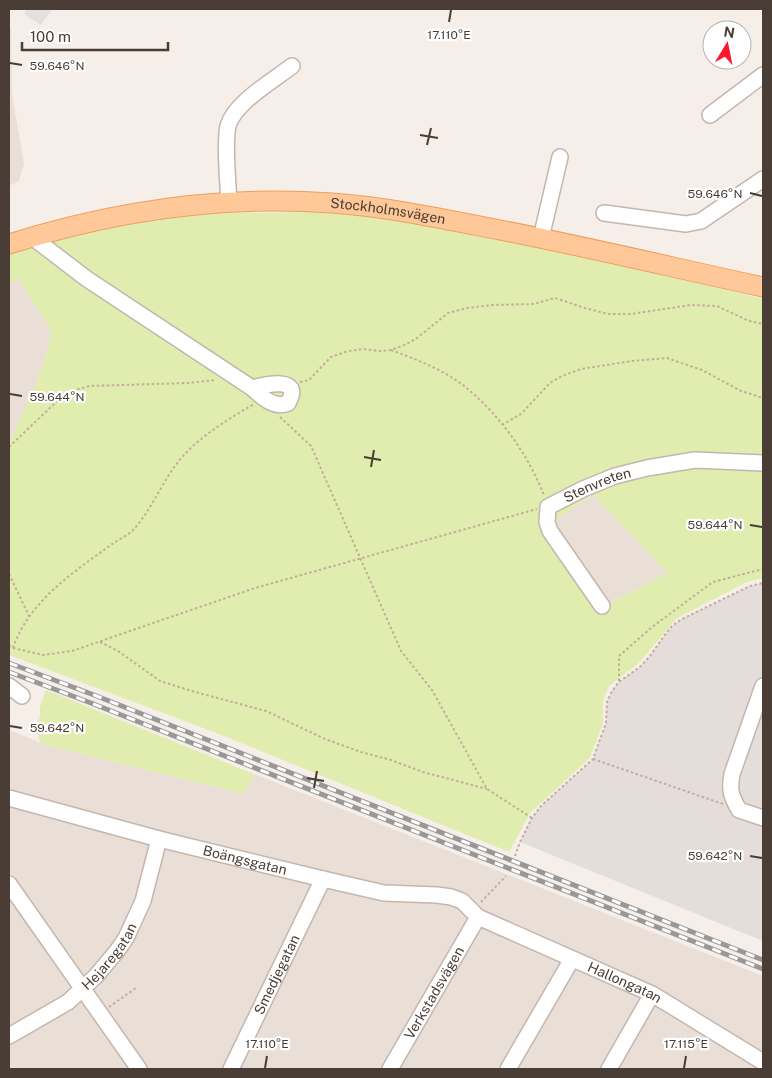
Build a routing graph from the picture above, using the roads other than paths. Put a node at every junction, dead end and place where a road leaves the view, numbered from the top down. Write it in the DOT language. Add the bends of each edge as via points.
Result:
graph roads {
  1 [pos="292,66"];
  2 [pos="763,75"];
  3 [pos="710,116"];
  4 [pos="560,157"];
  5 [pos="763,179"];
  6 [pos="229,202"];
  7 [pos="604,213"];
  8 [pos="32,237"];
  9 [pos="541,238"];
  10 [pos="9,244"];
  11 [pos="763,288"];
  12 [pos="252,388"];
  13 [pos="763,463"];
  14 [pos="602,606"];
  15 [pos="9,686"];
  16 [pos="763,686"];
  17 [pos="22,696"];
  18 [pos="9,798"];
  19 [pos="763,818"];
  20 [pos="159,839"];
  21 [pos="323,879"];
  22 [pos="10,888"];
  23 [pos="475,914"];
  24 [pos="572,959"];
  25 [pos="82,988"];
  26 [pos="652,994"];
  27 [pos="9,1036"];
  28 [pos="763,1062"];
  29 [pos="139,1069"];
  30 [pos="231,1069"];
  31 [pos="390,1069"];
  32 [pos="508,1069"];
  33 [pos="609,1069"];
  1 -- 6 [label="street" via="245,102 229,124"];
  2 -- 3 [label="street"];
  4 -- 9 [label="street"];
  5 -- 7 [label="street" via="701,221 686,224"];
  6 -- 8 [label="main road, Stockholmsvägen" via="139,212 66,226"];
  6 -- 9 [label="main road, Stockholmsvägen" via="296,201 361,206 438,217"];
  8 -- 10 [label="main road, Stockholmsvägen"];
  8 -- 12 [label="street" via="87,279"];
  9 -- 11 [label="main road, Stockholmsvägen"];
  12 -- 12 [label="street" via="279,383 286,384 292,393 288,403 277,405"];
  13 -- 14 [label="street, Stenvreten" via="695,460 647,468 615,476 548,506 550,531"];
  15 -- 17 [label="street"];
  16 -- 19 [label="street" via="730,786 739,810"];
  18 -- 20 [label="street, Boängsgatan"];
  20 -- 21 [label="street, Boängsgatan"];
  20 -- 25 [label="street, Hejaregatan" via="143,901 126,938 108,963"];
  21 -- 23 [label="street, Boängsgatan" via="384,893 451,898 462,901"];
  21 -- 30 [label="street, Smedjegatan"];
  22 -- 25 [label="street"];
  23 -- 24 [label="street, Hallongatan"];
  23 -- 31 [label="street, Verkstadsvägen"];
  24 -- 26 [label="street, Hallongatan"];
  24 -- 32 [label="street"];
  25 -- 27 [label="street, Hejaregatan" via="68,1002"];
  25 -- 29 [label="street"];
  26 -- 28 [label="street, Hallongatan"];
  26 -- 33 [label="street"];
}
